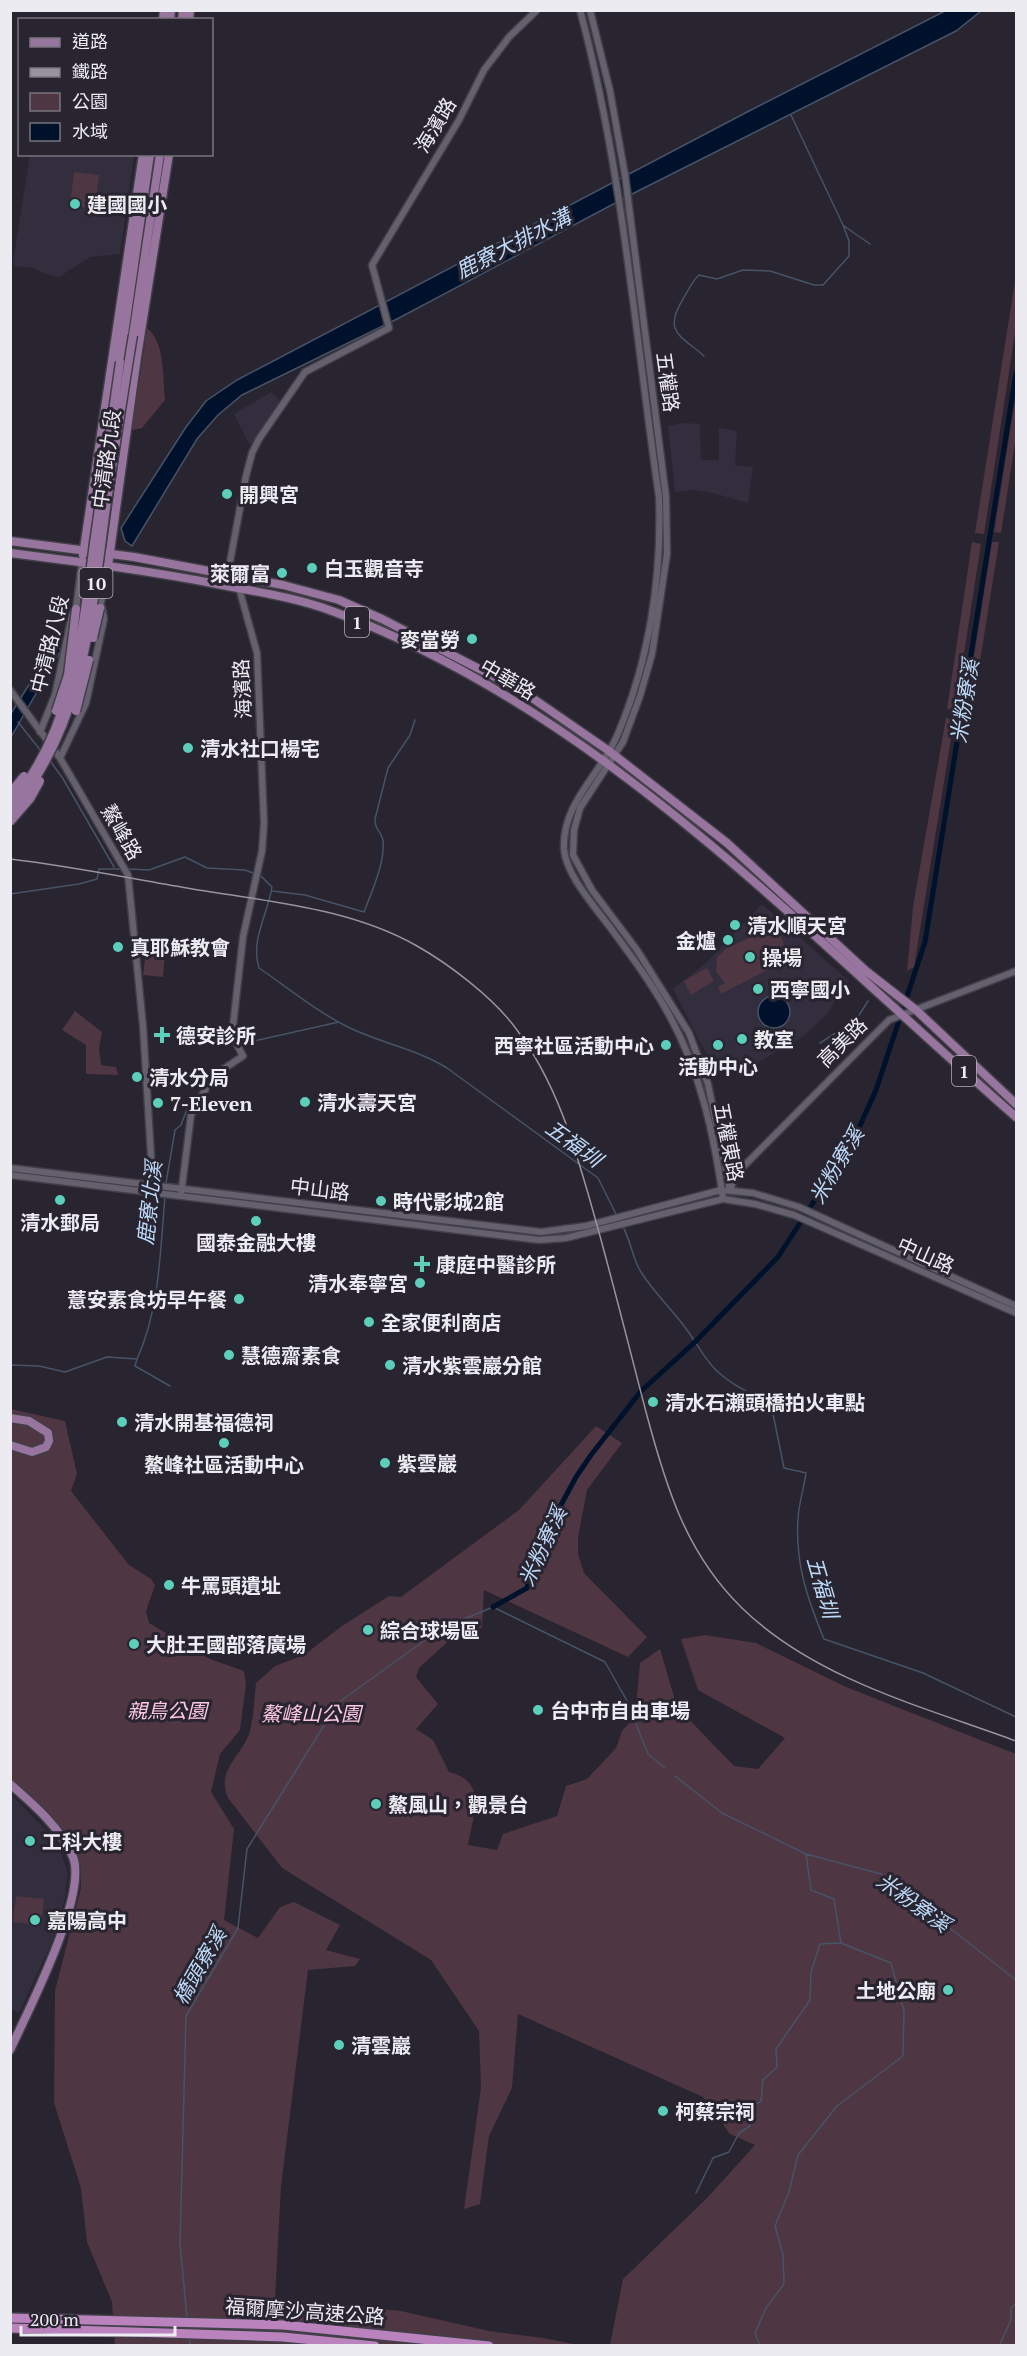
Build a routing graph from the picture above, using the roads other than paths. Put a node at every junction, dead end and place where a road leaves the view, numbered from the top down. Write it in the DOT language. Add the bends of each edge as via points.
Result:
graph roads {
  1 [pos="537,10"];
  2 [pos="580,10"];
  3 [pos="590,10"];
  4 [pos="143,156"];
  5 [pos="150,156"];
  6 [pos="160,156"];
  7 [pos="169,156"];
  8 [pos="135,326"];
  9 [pos="137,357"];
  10 [pos="116,362"];
  11 [pos="10,541"];
  12 [pos="84,551"];
  13 [pos="10,553"];
  14 [pos="110,554"];
  15 [pos="82,562"];
  16 [pos="108,566"];
  17 [pos="232,576"];
  18 [pos="239,588"];
  19 [pos="101,607"];
  20 [pos="76,609"];
  21 [pos="10,690"];
  22 [pos="40,732"];
  23 [pos="612,753"];
  24 [pos="60,758"];
  25 [pos="604,764"];
  26 [pos="10,794"];
  27 [pos="10,804"];
  28 [pos="10,813"];
  29 [pos="10,822"];
  30 [pos="1017,971"];
  31 [pos="915,1010"];
  32 [pos="897,1015"];
  33 [pos="1017,1104"];
  34 [pos="1017,1117"];
  35 [pos="10,1168"];
  36 [pos="10,1175"];
  37 [pos="153,1189"];
  38 [pos="721,1190"];
  39 [pos="730,1191"];
  40 [pos="181,1192"];
  41 [pos="723,1199"];
  42 [pos="824,1224"];
  43 [pos="918,1266"];
  44 [pos="1017,1306"];
  45 [pos="1017,1313"];
  46 [pos="10,1418"];
  47 [pos="10,1445"];
  48 [pos="10,1784"];
  49 [pos="10,2050"];
  50 [pos="10,2318"];
  51 [pos="10,2328"];
  52 [pos="375,2346"];
  53 [pos="489,2346"];
  1 -- 17 [label="street, 海濱路" via="509,37 484,70 459,120 372,265 389,328 305,372 252,453 230,557"];
  2 -- 23 [label="street, 五權路" via="602,93 620,202 659,497 657,577 643,658"];
  3 -- 23 [label="street, 五權路" via="625,175 666,497 668,554 648,671 632,719"];
  4 -- 10 [label="main road, 中清路九段"];
  5 -- 10 [label="main road, 中清路九段 / 10"];
  6 -- 8 [label="main road, 中清路九段 / 10"];
  7 -- 9 [label="main road, 中清路九段"];
  8 -- 9 [label="main road, 中清路九段"];
  8 -- 28 [label="main road, 中清路九段 / 10, bridge" via="91,616 73,702 40,773"];
  9 -- 14 [label="main road, 中清路九段"];
  10 -- 12 [label="main road, 中清路九段"];
  10 -- 27 [label="main road, 10, bridge" via="83,626 69,694 37,765"];
  11 -- 12 [label="main road, 中華路 / 1"];
  12 -- 14 [label="main road, 中華路 / 1"];
  12 -- 15 [label="main road, 中清路九段"];
  13 -- 15 [label="main road, 中華路 / 1"];
  14 -- 16 [label="main road, 中清路九段"];
  14 -- 17 [label="main road, 中華路 / 1"];
  15 -- 16 [label="main road, 中華路 / 1"];
  15 -- 20 [label="street, 中清路八段"];
  16 -- 18 [label="main road, 中華路 / 1"];
  16 -- 19 [label="street, 中清路八段"];
  17 -- 18 [label="street, 海濱路"];
  17 -- 23 [label="main road, 中華路 / 1" via="339,600 382,618 522,692"];
  18 -- 25 [label="main road, 中華路 / 1" via="332,611 416,647 516,700"];
  18 -- 40 [label="street, 海濱路" via="257,653 264,823 262,852 243,938 232,1035 243,1056 213,1076 191,1115"];
  19 -- 24 [label="street, 中清路八段" via="104,619 86,704"];
  19 -- 29 [label="main road, bridge" via="73,718 30,799"];
  20 -- 22 [label="street, 中清路八段" via="55,695"];
  20 -- 26 [label="main road, bridge" via="68,675 59,705 40,748"];
  21 -- 22 [label="street, 鰲峰路"];
  22 -- 24 [label="street, 鰲峰路"];
  23 -- 25 [label="street, 五權東路"];
  23 -- 31 [label="main road, 中華路 / 1" via="727,843 866,971"];
  24 -- 37 [label="street, 鰲峰路" via="128,875"];
  25 -- 32 [label="main road, 中華路 / 1" via="717,850"];
  25 -- 38 [label="street, 五權東路" via="573,806 565,856 580,886 657,993 685,1046 703,1097"];
  25 -- 39 [label="street, 五權東路" via="580,808 573,855 592,890 637,950 689,1033 708,1084"];
  30 -- 31 [label="street, 高美路"];
  31 -- 32 [label="street, 高美路"];
  31 -- 33 [label="main road, 1"];
  32 -- 34 [label="main road, 1"];
  32 -- 39 [label="street, 高美路" via="860,1046 736,1174"];
  35 -- 37 [label="street, 中山路"];
  36 -- 37 [label="street, 中山路"];
  37 -- 40 [label="street, 中山路"];
  38 -- 39 [label="street, 中山路"];
  38 -- 40 [label="street, 中山路" via="586,1226 541,1232"];
  38 -- 41 [label="street, 五權東路"];
  39 -- 41 [label="street, 五權東路"];
  39 -- 42 [label="street, 中山路" via="753,1193 799,1207"];
  40 -- 41 [label="street, 中山路" via="539,1240 566,1238"];
  41 -- 42 [label="street, 中山路"];
  42 -- 43 [label="street, 中山路"];
  43 -- 44 [label="street, 中山路"];
  43 -- 45 [label="street, 中山路"];
  46 -- 47 [label="main road" via="43,1427 49,1441 46,1447 32,1452"];
  48 -- 49 [label="main road" via="64,1840 75,1876 60,1936"];
  50 -- 53 [label="highway, 福爾摩沙高速公路" via="283,2325"];
  51 -- 52 [label="highway, 福爾摩沙高速公路" via="283,2337"];
}
